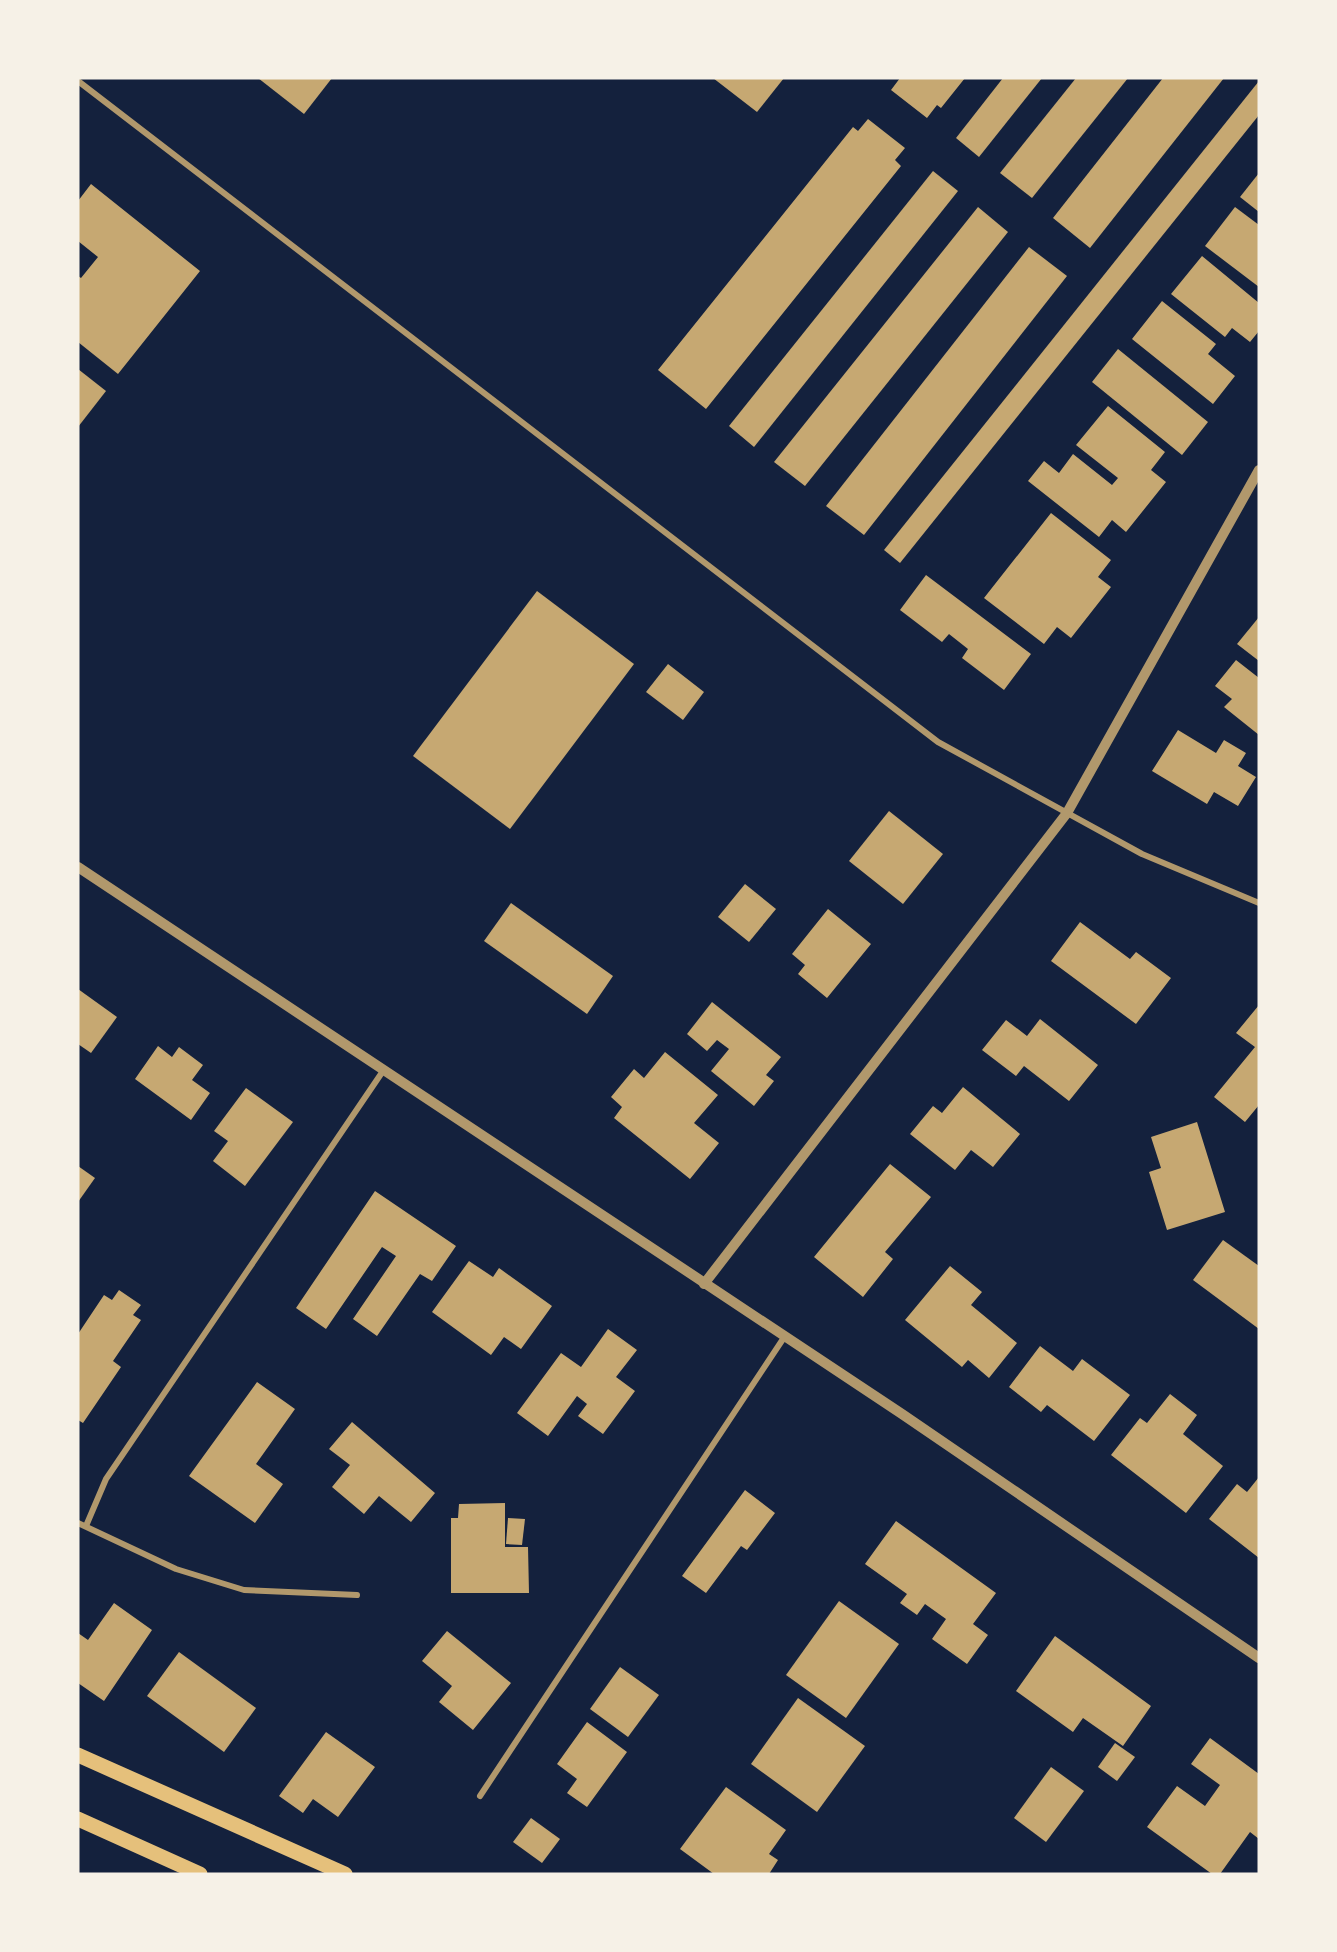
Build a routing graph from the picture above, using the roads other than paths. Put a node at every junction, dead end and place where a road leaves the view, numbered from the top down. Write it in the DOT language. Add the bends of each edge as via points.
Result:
graph roads {
  1 [pos="78,81"];
  2 [pos="1259,470"];
  3 [pos="1067,813"];
  4 [pos="78,867"];
  5 [pos="1259,903"];
  6 [pos="383,1071"];
  7 [pos="704,1284"];
  8 [pos="785,1336"];
  9 [pos="78,1523"];
  10 [pos="86,1526"];
  11 [pos="357,1595"];
  12 [pos="1259,1658"];
  13 [pos="78,1755"];
  14 [pos="480,1796"];
  15 [pos="78,1820"];
  16 [pos="200,1874"];
  17 [pos="345,1874"];
  1 -- 3 [label="street" via="938,742"];
  2 -- 3 [label="street"];
  3 -- 5 [label="street" via="1142,854"];
  3 -- 7 [label="street"];
  4 -- 6 [label="street"];
  6 -- 7 [label="street"];
  6 -- 10 [label="street" via="106,1479"];
  7 -- 8 [label="street"];
  8 -- 12 [label="street"];
  8 -- 14 [label="street"];
  9 -- 10 [label="street"];
  10 -- 11 [label="street" via="176,1569 244,1590"];
  13 -- 17 [label="main road"];
  15 -- 16 [label="main road"];
}
